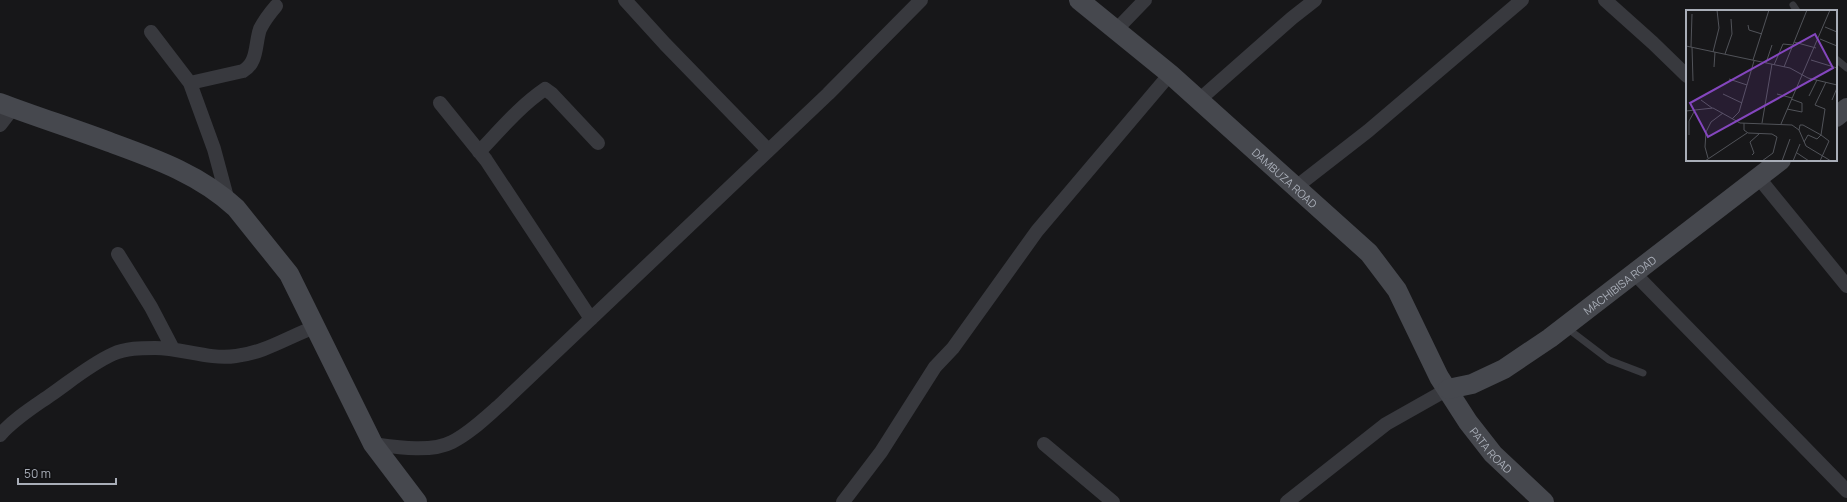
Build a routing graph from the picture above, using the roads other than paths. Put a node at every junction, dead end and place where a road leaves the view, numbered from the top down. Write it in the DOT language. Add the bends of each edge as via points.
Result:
graph roads {
  1 [pos="624,0"];
  2 [pos="921,0"];
  3 [pos="1079,0"];
  4 [pos="1145,0"];
  5 [pos="1315,0"];
  6 [pos="1522,0"];
  7 [pos="1605,0"];
  8 [pos="276,6"];
  9 [pos="1116,30"];
  10 [pos="151,32"];
  11 [pos="1837,59"];
  12 [pos="1847,68"];
  13 [pos="1170,74"];
  14 [pos="1686,75"];
  15 [pos="190,83"];
  16 [pos="1199,100"];
  17 [pos="440,103"];
  18 [pos="7,105"];
  19 [pos="1847,108"];
  20 [pos="1837,116"];
  21 [pos="0,126"];
  22 [pos="598,143"];
  23 [pos="768,150"];
  24 [pos="479,152"];
  25 [pos="1769,166"];
  26 [pos="1296,187"];
  27 [pos="228,201"];
  28 [pos="118,254"];
  29 [pos="1635,274"];
  30 [pos="1847,286"];
  31 [pos="590,319"];
  32 [pos="315,327"];
  33 [pos="1565,327"];
  34 [pos="172,349"];
  35 [pos="1643,374"];
  36 [pos="1448,389"];
  37 [pos="0,435"];
  38 [pos="373,444"];
  39 [pos="1044,444"];
  40 [pos="1847,491"];
  41 [pos="417,502"];
  42 [pos="843,502"];
  43 [pos="1113,502"];
  44 [pos="1287,502"];
  45 [pos="1544,502"];
  1 -- 23 [label="street"];
  2 -- 23 [label="street" via="828,94"];
  3 -- 9 [label="street, DAMBUZA ROAD"];
  4 -- 9 [label="street"];
  5 -- 16 [label="street"];
  6 -- 26 [label="street" via="1368,131"];
  7 -- 14 [label="street"];
  8 -- 15 [label="street" via="261,28 249,68"];
  9 -- 13 [label="street, DAMBUZA ROAD"];
  10 -- 15 [label="street"];
  11 -- 12 [label="lane"];
  13 -- 16 [label="street, DAMBUZA ROAD"];
  13 -- 42 [label="street" via="1037,231 953,348 935,367 881,452"];
  15 -- 27 [label="street" via="214,149"];
  16 -- 26 [label="street, DAMBUZA ROAD"];
  17 -- 24 [label="street"];
  18 -- 21 [label="street"];
  18 -- 27 [label="street" via="156,159 183,171"];
  19 -- 20 [label="street"];
  22 -- 24 [label="street" via="545,89 505,124"];
  23 -- 31 [label="street"];
  24 -- 31 [label="street"];
  25 -- 29 [label="street, MACHIBISA ROAD"];
  25 -- 30 [label="street"];
  26 -- 36 [label="street, DAMBUZA ROAD" via="1369,253 1391,279 1426,353"];
  27 -- 32 [label="street" via="289,274"];
  28 -- 34 [label="street" via="151,307"];
  29 -- 33 [label="street, MACHIBISA ROAD"];
  29 -- 40 [label="street"];
  31 -- 38 [label="street" via="500,405 466,434 451,443 415,448"];
  32 -- 34 [label="street" via="259,352 234,357"];
  32 -- 38 [label="street"];
  33 -- 35 [label="lane" via="1609,360"];
  33 -- 36 [label="street, MACHIBISA ROAD" via="1504,369 1472,384"];
  34 -- 37 [label="street" via="140,349 113,354 69,382"];
  36 -- 44 [label="street" via="1386,424"];
  36 -- 45 [label="street, PATA ROAD" via="1484,443"];
  38 -- 41 [label="street"];
  39 -- 43 [label="street"];
}
